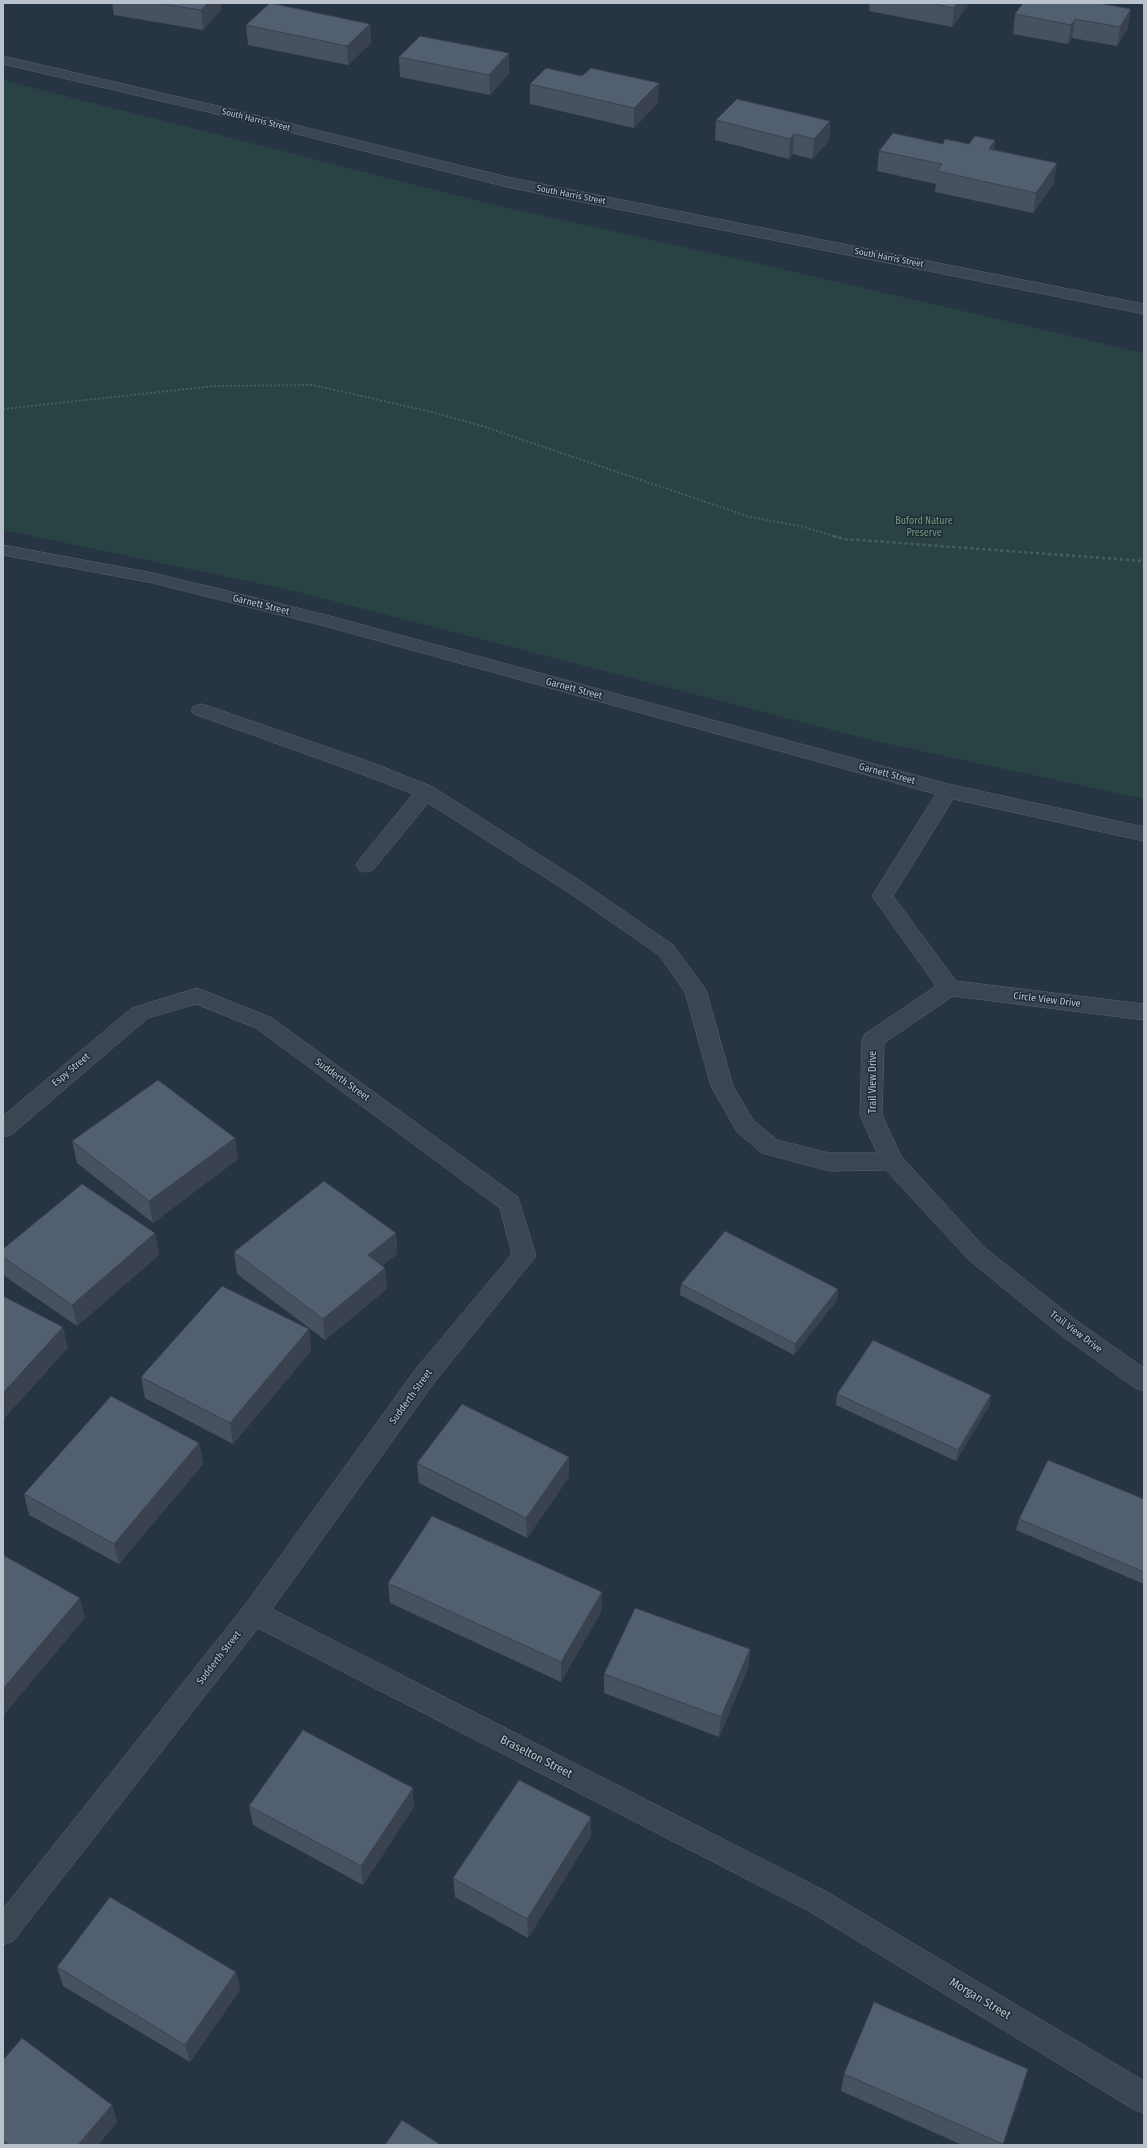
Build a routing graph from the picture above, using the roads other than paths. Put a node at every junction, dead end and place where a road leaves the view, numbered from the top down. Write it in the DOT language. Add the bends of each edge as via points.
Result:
graph roads {
  1 [pos="3,60"];
  2 [pos="1144,309"];
  3 [pos="3,550"];
  4 [pos="201,710"];
  5 [pos="948,791"];
  6 [pos="426,792"];
  7 [pos="1144,834"];
  8 [pos="366,865"];
  9 [pos="949,988"];
  10 [pos="1144,1012"];
  11 [pos="140,1013"];
  12 [pos="3,1129"];
  13 [pos="892,1161"];
  14 [pos="1144,1381"];
  15 [pos="254,1613"];
  16 [pos="817,1900"];
  17 [pos="3,1931"];
  18 [pos="1144,2098"];
  1 -- 2 [label="street, South Harris Street" via="239,115 507,182"];
  3 -- 5 [label="street, Garnett Street" via="153,578 326,621"];
  4 -- 6 [label="street" via="366,768"];
  5 -- 7 [label="street, Garnett Street"];
  5 -- 9 [label="street" via="882,896"];
  6 -- 8 [label="street"];
  6 -- 13 [label="street" via="575,887 666,950 695,990 722,1086 745,1126 770,1147 829,1162"];
  9 -- 10 [label="street, Circle View Drive"];
  9 -- 13 [label="street, Trail View Drive" via="873,1040 871,1115"];
  11 -- 12 [label="street, Espy Street"];
  11 -- 15 [label="street, Sudderth Street" via="197,996 264,1023 510,1203 524,1256 424,1378"];
  13 -- 14 [label="street, Trail View Drive" via="977,1254 1069,1328"];
  15 -- 16 [label="street, Braselton Street"];
  15 -- 17 [label="street, Sudderth Street"];
  16 -- 18 [label="street, Morgan Street"];
}
